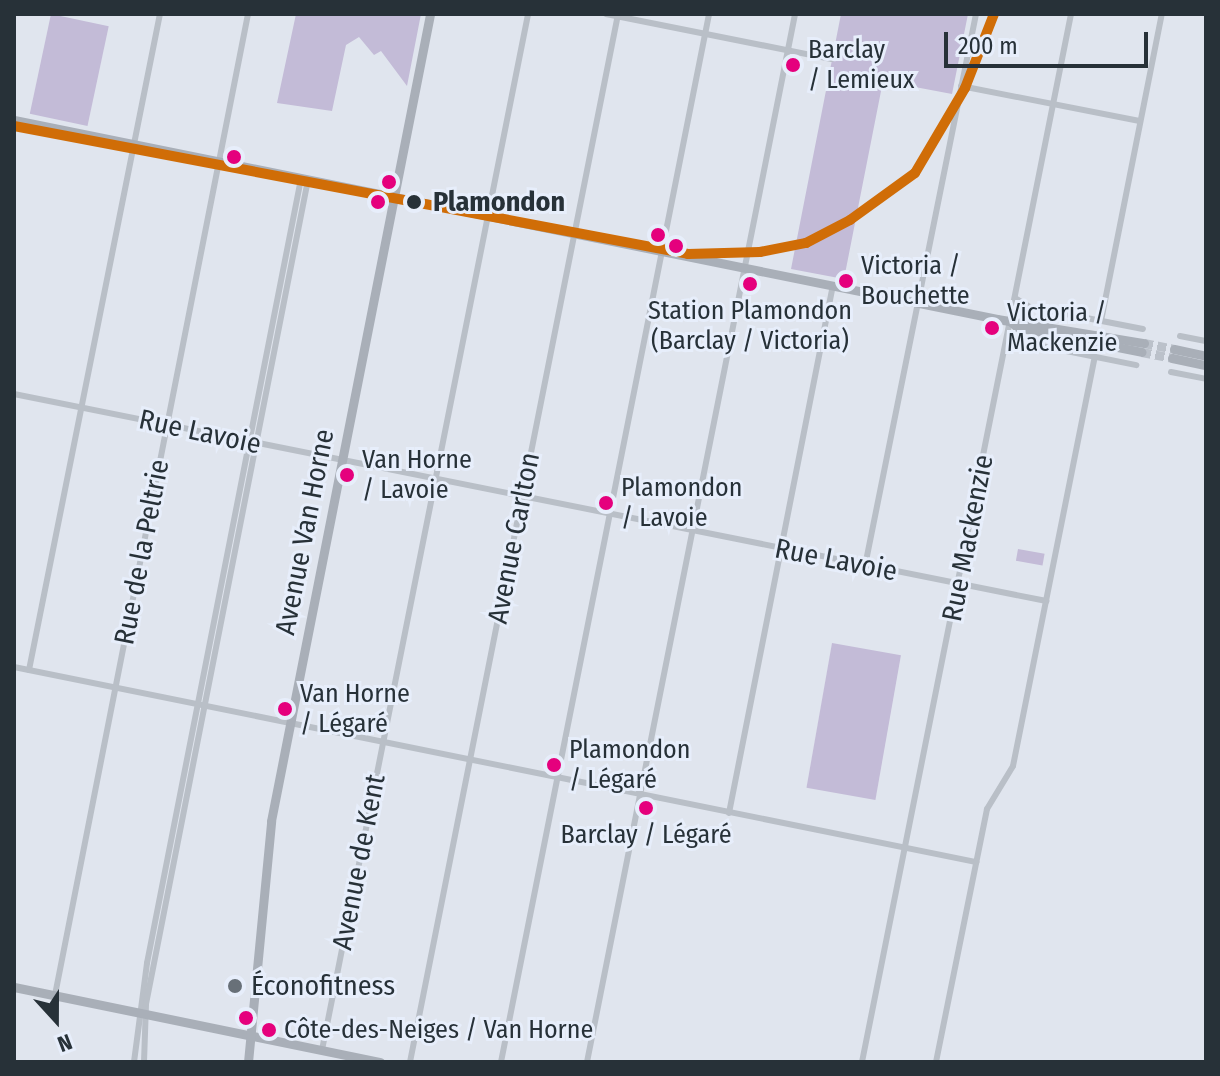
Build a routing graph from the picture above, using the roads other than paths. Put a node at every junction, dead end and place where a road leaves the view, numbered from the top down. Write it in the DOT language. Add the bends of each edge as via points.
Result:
graph roads {
  1 [pos="160,14"];
  2 [pos="248,14"];
  3 [pos="430,14"];
  4 [pos="528,14"];
  5 [pos="606,14"];
  6 [pos="709,14"];
  7 [pos="795,14"];
  8 [pos="976,14"];
  9 [pos="1071,14"];
  10 [pos="1162,14"];
  11 [pos="618,15"];
  12 [pos="705,34"];
  13 [pos="788,50"];
  14 [pos="832,59"];
  15 [pos="961,86"];
  16 [pos="1054,104"];
  17 [pos="14,120"];
  18 [pos="1140,121"];
  19 [pos="133,144"];
  20 [pos="219,162"];
  21 [pos="304,179"];
  22 [pos="394,197"];
  23 [pos="488,216"];
  24 [pos="575,234"];
  25 [pos="663,251"];
  26 [pos="745,268"];
  27 [pos="833,285"];
  28 [pos="1015,298"];
  29 [pos="918,303"];
  30 [pos="1010,321"];
  31 [pos="1101,321"];
  32 [pos="1143,329"];
  33 [pos="1180,336"];
  34 [pos="1007,339"];
  35 [pos="1206,341"];
  36 [pos="1143,348"];
  37 [pos="1206,356"];
  38 [pos="1095,357"];
  39 [pos="1136,365"];
  40 [pos="1206,365"];
  41 [pos="1171,372"];
  42 [pos="1206,379"];
  43 [pos="14,394"];
  44 [pos="81,408"];
  45 [pos="167,425"];
  46 [pos="253,443"];
  47 [pos="342,460"];
  48 [pos="436,479"];
  49 [pos="522,497"];
  50 [pos="611,515"];
  51 [pos="694,532"];
  52 [pos="781,549"];
  53 [pos="865,566"];
  54 [pos="959,585"];
  55 [pos="1046,601"];
  56 [pos="14,667"];
  57 [pos="29,670"];
  58 [pos="116,686"];
  59 [pos="196,705"];
  60 [pos="205,708"];
  61 [pos="290,725"];
  62 [pos="383,744"];
  63 [pos="469,762"];
  64 [pos="558,779"];
  65 [pos="640,796"];
  66 [pos="729,813"];
  67 [pos="906,849"];
  68 [pos="976,862"];
  69 [pos="14,987"];
  70 [pos="55,995"];
  71 [pos="142,1013"];
  72 [pos="252,1036"];
  73 [pos="322,1050"];
  74 [pos="336,1058"];
  75 [pos="134,1062"];
  76 [pos="144,1062"];
  77 [pos="248,1062"];
  78 [pos="380,1062"];
  79 [pos="410,1062"];
  80 [pos="501,1062"];
  81 [pos="587,1062"];
  82 [pos="862,1062"];
  83 [pos="936,1062"];
  1 -- 19 [label="street"];
  2 -- 20 [label="street, Rue de la Peltrie"];
  3 -- 22 [label="main road, Avenue Van Horne"];
  4 -- 23 [label="street, Avenue de Kent"];
  5 -- 11 [label="street"];
  6 -- 12 [label="street"];
  7 -- 13 [label="street"];
  8 -- 15 [label="street"];
  9 -- 16 [label="street, Rue Mackenzie"];
  10 -- 18 [label="street"];
  11 -- 12 [label="street"];
  11 -- 24 [label="street, Avenue Carlton"];
  12 -- 13 [label="street"];
  12 -- 25 [label="street"];
  13 -- 14 [label="street"];
  13 -- 26 [label="street"];
  15 -- 16 [label="street"];
  15 -- 29 [label="street"];
  16 -- 18 [label="street"];
  16 -- 28 [label="street, Rue Mackenzie"];
  17 -- 19 [label="main road"];
  18 -- 31 [label="street"];
  19 -- 20 [label="main road"];
  19 -- 44 [label="street"];
  20 -- 21 [label="main road"];
  20 -- 45 [label="street, Rue de la Peltrie"];
  21 -- 22 [label="main road"];
  21 -- 46 [label="street"];
  22 -- 23 [label="main road"];
  22 -- 47 [label="main road, Avenue Van Horne"];
  23 -- 24 [label="main road"];
  23 -- 48 [label="street, Avenue de Kent"];
  24 -- 25 [label="main road"];
  24 -- 49 [label="street, Avenue Carlton"];
  25 -- 26 [label="main road"];
  25 -- 50 [label="street"];
  26 -- 27 [label="main road"];
  26 -- 51 [label="street"];
  27 -- 29 [label="main road"];
  27 -- 52 [label="street"];
  28 -- 30 [label="street, Rue Mackenzie"];
  28 -- 31 [label="street" via="1030,307"];
  29 -- 30 [label="main road"];
  29 -- 53 [label="street"];
  30 -- 34 [label="street, Rue Mackenzie"];
  30 -- 36 [label="main road" via="1017,327"];
  31 -- 32 [label="street"];
  33 -- 35 [label="street"];
  34 -- 38 [label="street"];
  34 -- 54 [label="street, Rue Mackenzie"];
  37 -- 40 [label="main road" via="1173,354"];
  38 -- 39 [label="street"];
  38 -- 55 [label="street"];
  41 -- 42 [label="street"];
  43 -- 44 [label="street, Rue Lavoie"];
  44 -- 45 [label="street, Rue Lavoie"];
  44 -- 57 [label="street"];
  45 -- 46 [label="street, Rue Lavoie"];
  45 -- 58 [label="street, Rue de la Peltrie"];
  46 -- 47 [label="street, Rue Lavoie"];
  46 -- 59 [label="street"];
  46 -- 60 [label="street"];
  47 -- 48 [label="street, Rue Lavoie"];
  47 -- 61 [label="main road, Avenue Van Horne"];
  48 -- 49 [label="street, Rue Lavoie"];
  48 -- 62 [label="street, Avenue de Kent"];
  49 -- 50 [label="street, Rue Lavoie"];
  49 -- 63 [label="street, Avenue Carlton"];
  50 -- 51 [label="street, Rue Lavoie"];
  50 -- 64 [label="street"];
  51 -- 52 [label="street, Rue Lavoie"];
  51 -- 65 [label="street"];
  52 -- 53 [label="street, Rue Lavoie"];
  52 -- 66 [label="street"];
  53 -- 54 [label="street, Rue Lavoie"];
  54 -- 55 [label="street, Rue Lavoie"];
  54 -- 67 [label="street, Rue Mackenzie"];
  55 -- 68 [label="street" via="1013,766 987,809"];
  56 -- 57 [label="street"];
  57 -- 58 [label="street"];
  58 -- 59 [label="street"];
  58 -- 70 [label="street, Rue de la Peltrie"];
  59 -- 60 [label="street"];
  59 -- 71 [label="street"];
  60 -- 61 [label="street"];
  60 -- 71 [label="street"];
  61 -- 62 [label="street"];
  61 -- 72 [label="main road, Avenue Van Horne" via="263,871"];
  62 -- 63 [label="street"];
  62 -- 73 [label="street, Avenue de Kent"];
  63 -- 64 [label="street"];
  63 -- 79 [label="street, Avenue Carlton"];
  64 -- 65 [label="street"];
  64 -- 80 [label="street"];
  65 -- 66 [label="street"];
  65 -- 81 [label="street"];
  66 -- 67 [label="street"];
  67 -- 68 [label="street"];
  67 -- 82 [label="street, Rue Mackenzie"];
  68 -- 83 [label="street"];
  69 -- 70 [label="main road"];
  70 -- 71 [label="main road"];
  71 -- 72 [label="main road"];
  71 -- 75 [label="street"];
  71 -- 76 [label="street"];
  72 -- 73 [label="main road"];
  72 -- 77 [label="main road, Avenue Van Horne"];
  73 -- 74 [label="main road"];
  74 -- 78 [label="main road"];
}
